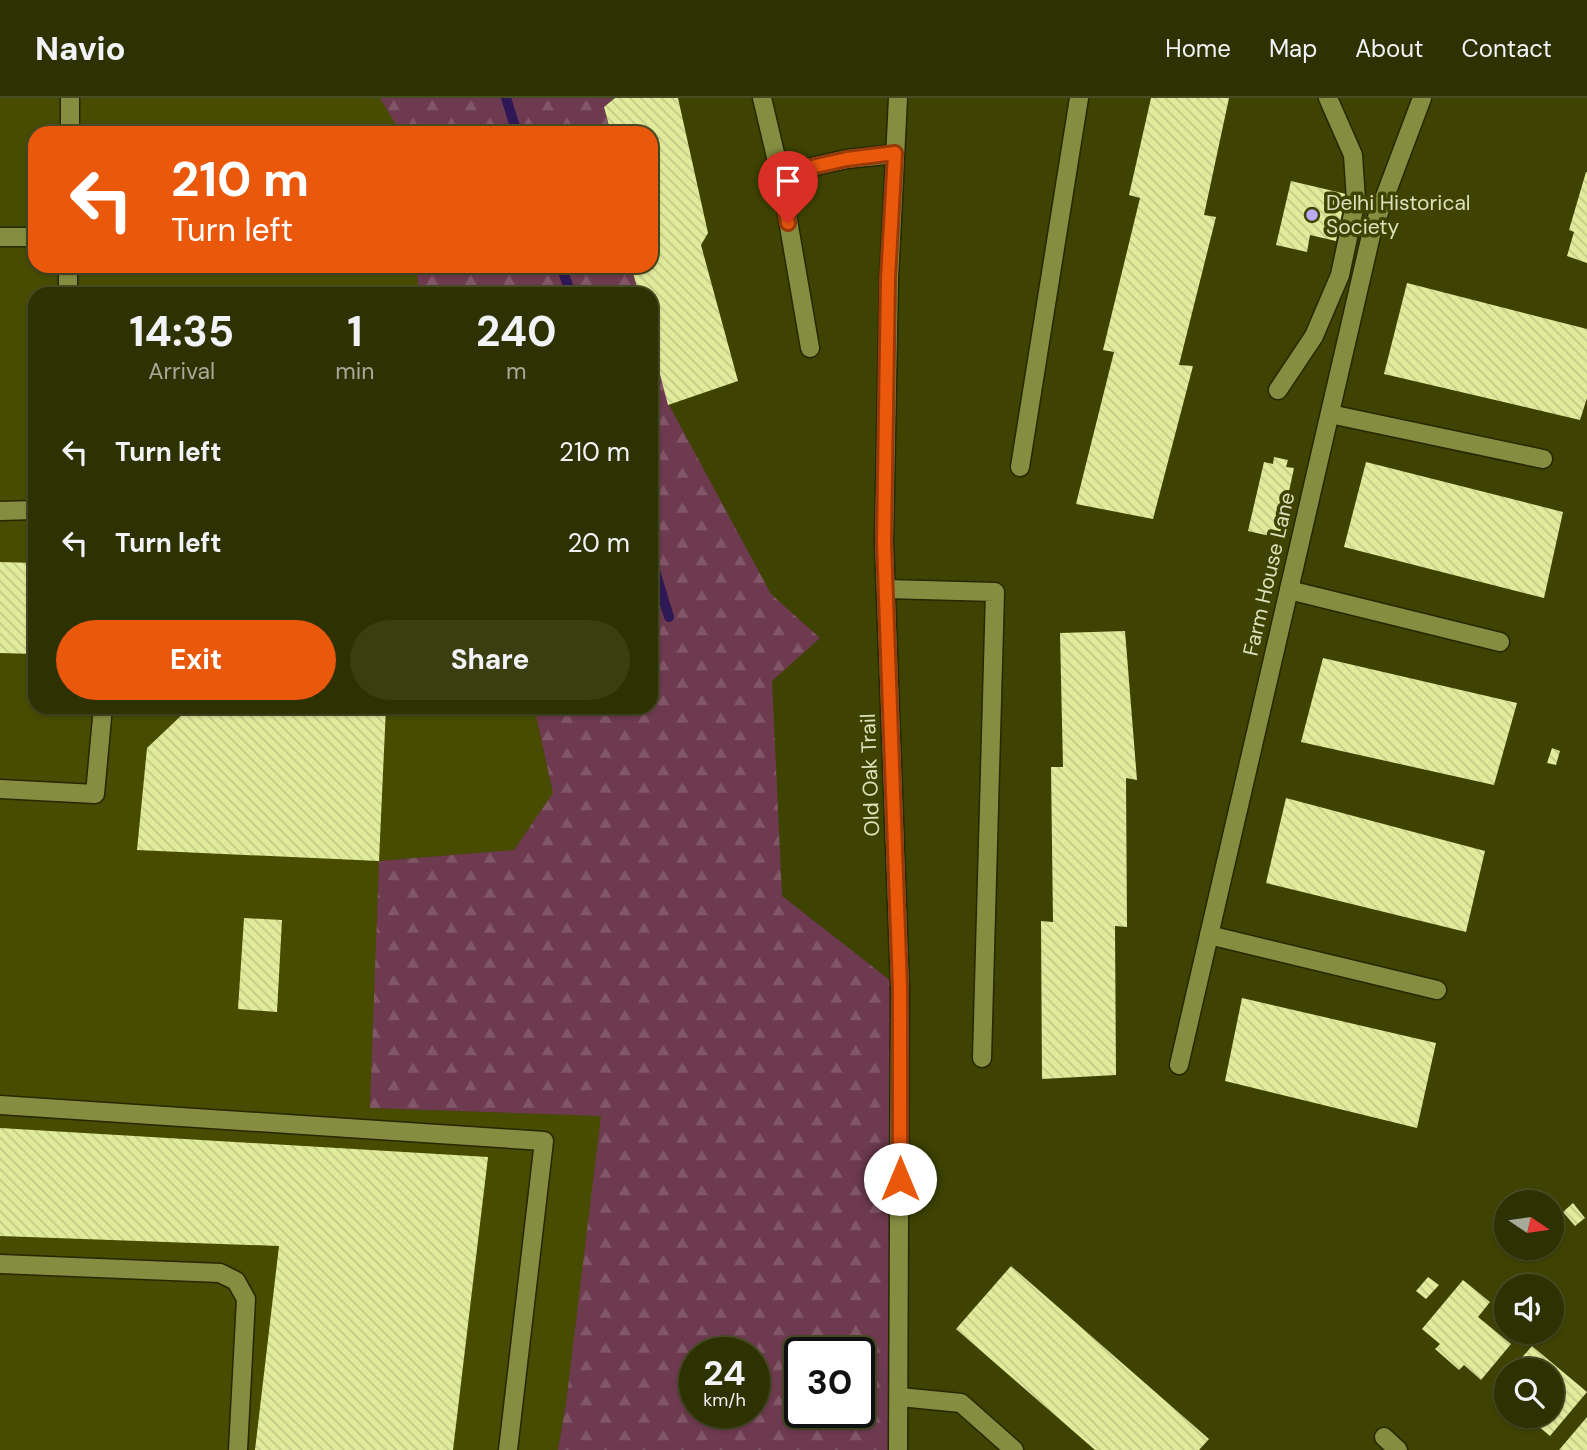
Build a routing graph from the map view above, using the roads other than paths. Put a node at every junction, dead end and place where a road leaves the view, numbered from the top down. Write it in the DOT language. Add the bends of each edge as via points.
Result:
graph roads {
  1 [pos="70,98"];
  2 [pos="762,98"];
  3 [pos="898,98"];
  4 [pos="1079,98"];
  5 [pos="1328,98"];
  6 [pos="1422,98"];
  7 [pos="70,126"];
  8 [pos="895,153"];
  9 [pos="780,174"];
  10 [pos="0,237"];
  11 [pos="28,237"];
  12 [pos="810,348"];
  13 [pos="1278,390"];
  14 [pos="1330,414"];
  15 [pos="1544,459"];
  16 [pos="1020,467"];
  17 [pos="28,510"];
  18 [pos="0,511"];
  19 [pos="886,589"];
  20 [pos="1289,590"];
  21 [pos="1500,642"];
  22 [pos="102,714"];
  23 [pos="0,789"];
  24 [pos="1209,935"];
  25 [pos="1437,990"];
  26 [pos="982,1058"];
  27 [pos="1179,1065"];
  28 [pos="0,1105"];
  29 [pos="0,1264"];
  30 [pos="900,1397"];
  31 [pos="1384,1437"];
  32 [pos="237,1450"];
  33 [pos="508,1450"];
  34 [pos="898,1450"];
  35 [pos="1014,1450"];
  36 [pos="1398,1450"];
  1 -- 7 [label="street"];
  2 -- 9 [label="street"];
  3 -- 8 [label="street, Old Oak Trail"];
  4 -- 16 [label="street"];
  5 -- 13 [label="street" via="1353,155 1356,200 1340,275 1314,336"];
  6 -- 14 [label="street, Farm House Lane" via="1372,232"];
  8 -- 9 [label="street"];
  8 -- 19 [label="street, Old Oak Trail" via="888,279"];
  9 -- 12 [label="street"];
  10 -- 11 [label="street"];
  14 -- 15 [label="street"];
  14 -- 20 [label="street, Farm House Lane"];
  17 -- 18 [label="street"];
  19 -- 26 [label="street" via="995,592"];
  19 -- 30 [label="street, Old Oak Trail" via="900,988"];
  20 -- 21 [label="street"];
  20 -- 24 [label="street, Farm House Lane"];
  22 -- 23 [label="street" via="95,794"];
  24 -- 25 [label="street"];
  24 -- 27 [label="street, Farm House Lane"];
  28 -- 33 [label="street" via="544,1141"];
  29 -- 32 [label="street" via="220,1273 236,1281 247,1299"];
  30 -- 34 [label="street, Old Oak Trail"];
  30 -- 35 [label="street" via="961,1403"];
  31 -- 36 [label="street"];
}
